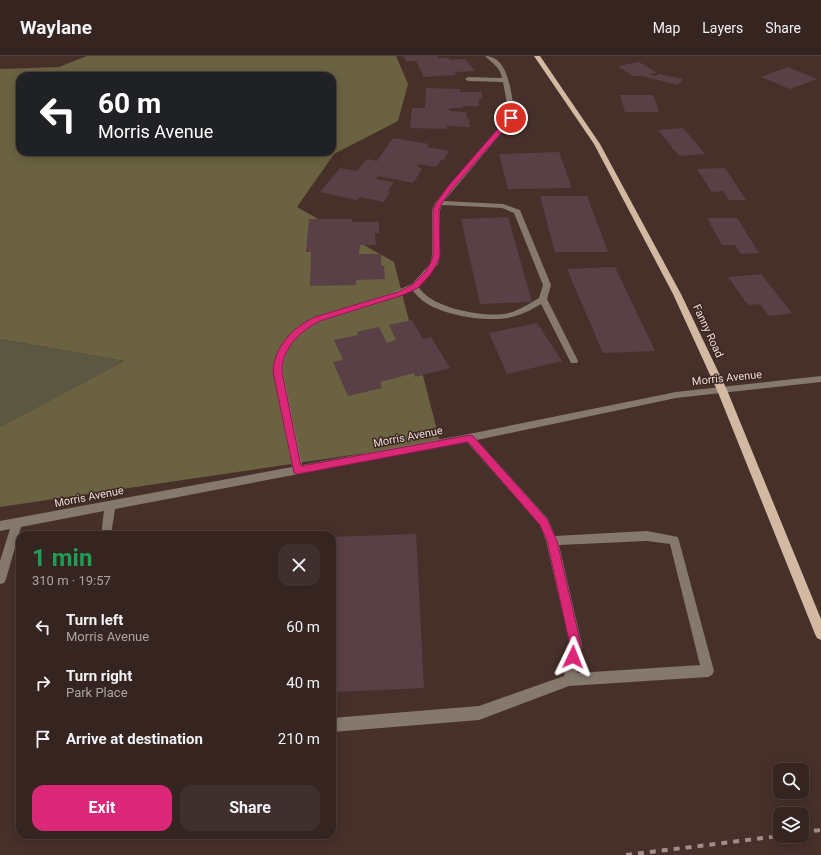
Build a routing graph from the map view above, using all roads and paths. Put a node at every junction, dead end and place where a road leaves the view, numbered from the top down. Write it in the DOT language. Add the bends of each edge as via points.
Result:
graph roads {
  1 [pos="488,56"];
  2 [pos="537,56"];
  3 [pos="468,80"];
  4 [pos="506,80"];
  5 [pos="439,203"];
  6 [pos="413,287"];
  7 [pos="543,299"];
  8 [pos="574,361"];
  9 [pos="821,379"];
  10 [pos="722,390"];
  11 [pos="470,438"];
  12 [pos="298,470"];
  13 [pos="110,505"];
  14 [pos="16,523"];
  15 [pos="0,526"];
  16 [pos="107,531"];
  17 [pos="552,541"];
  18 [pos="0,579"];
  19 [pos="821,634"];
  20 [pos="568,680"];
  21 [pos="336,725"];
  1 -- 4 [label="street" via="500,66"];
  2 -- 10 [label="main road, Fanny Road" via="597,144 677,294"];
  3 -- 4 [label="street"];
  4 -- 5 [label="street" via="511,118"];
  5 -- 6 [label="street" via="436,210 434,264"];
  5 -- 7 [label="street" via="503,206 517,212 547,285"];
  6 -- 7 [label="street" via="441,307 473,315 506,316"];
  6 -- 12 [label="street" via="385,299 313,321 300,329 282,350 278,372"];
  7 -- 8 [label="street"];
  9 -- 10 [label="street, Morris Avenue"];
  10 -- 11 [label="street, Morris Avenue" via="676,395"];
  10 -- 19 [label="main road, Fanny Road"];
  11 -- 12 [label="street, Morris Avenue"];
  11 -- 17 [label="street" via="544,522"];
  12 -- 13 [label="street, Morris Avenue"];
  13 -- 14 [label="street, Morris Avenue"];
  13 -- 16 [label="street"];
  14 -- 15 [label="street, Morris Avenue"];
  14 -- 18 [label="street"];
  17 -- 20 [label="street" via="576,645"];
  17 -- 20 [label="street" via="647,536 674,540 708,671"];
  20 -- 21 [label="street" via="479,713"];
}
